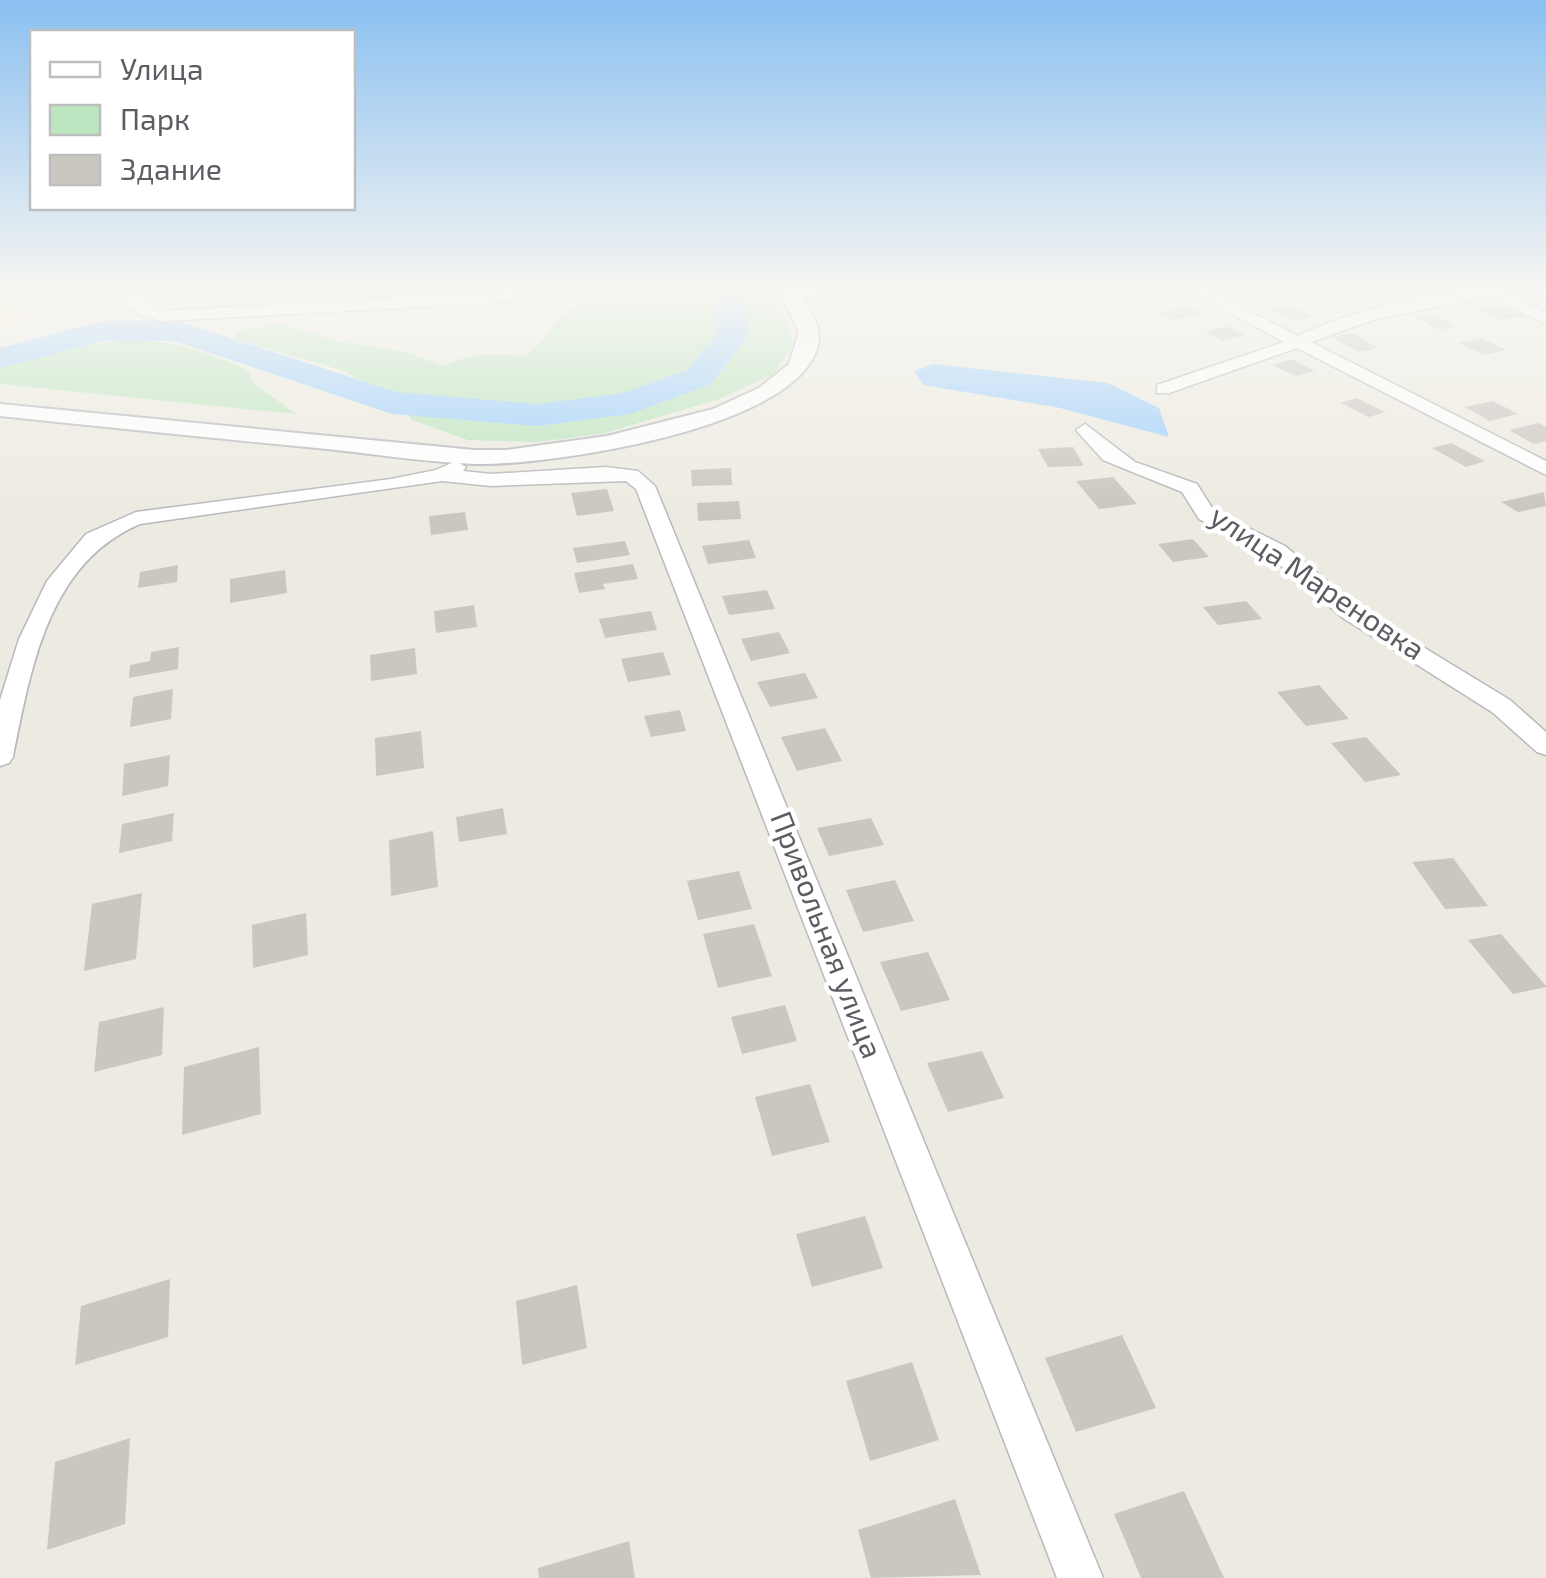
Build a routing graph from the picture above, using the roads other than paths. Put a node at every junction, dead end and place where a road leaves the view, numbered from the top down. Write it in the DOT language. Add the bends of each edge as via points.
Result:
graph roads {
  1 [pos="800,363"];
  2 [pos="1239,363"];
  3 [pos="1339,363"];
  4 [pos="1163,389"];
  5 [pos="0,410"];
  6 [pos="1085,430"];
  7 [pos="474,457"];
  8 [pos="1546,470"];
  9 [pos="442,474"];
  10 [pos="1546,746"];
  11 [pos="0,757"];
  12 [pos="1080,1578"];
  1 -- 7 [label="street" via="759,397 650,434 532,455"];
  2 -- 4 [label="street"];
  3 -- 8 [label="street"];
  5 -- 7 [label="street"];
  6 -- 10 [label="street, улица Мареновка" via="1128,466 1190,488 1206,515 1277,551 1351,613 1501,706"];
  7 -- 9 [label="street"];
  9 -- 11 [label="street" via="136,518 92,540 72,560 34,631"];
  9 -- 12 [label="street, Привольная улица" via="491,480 606,473 631,475 645,486"];
}
